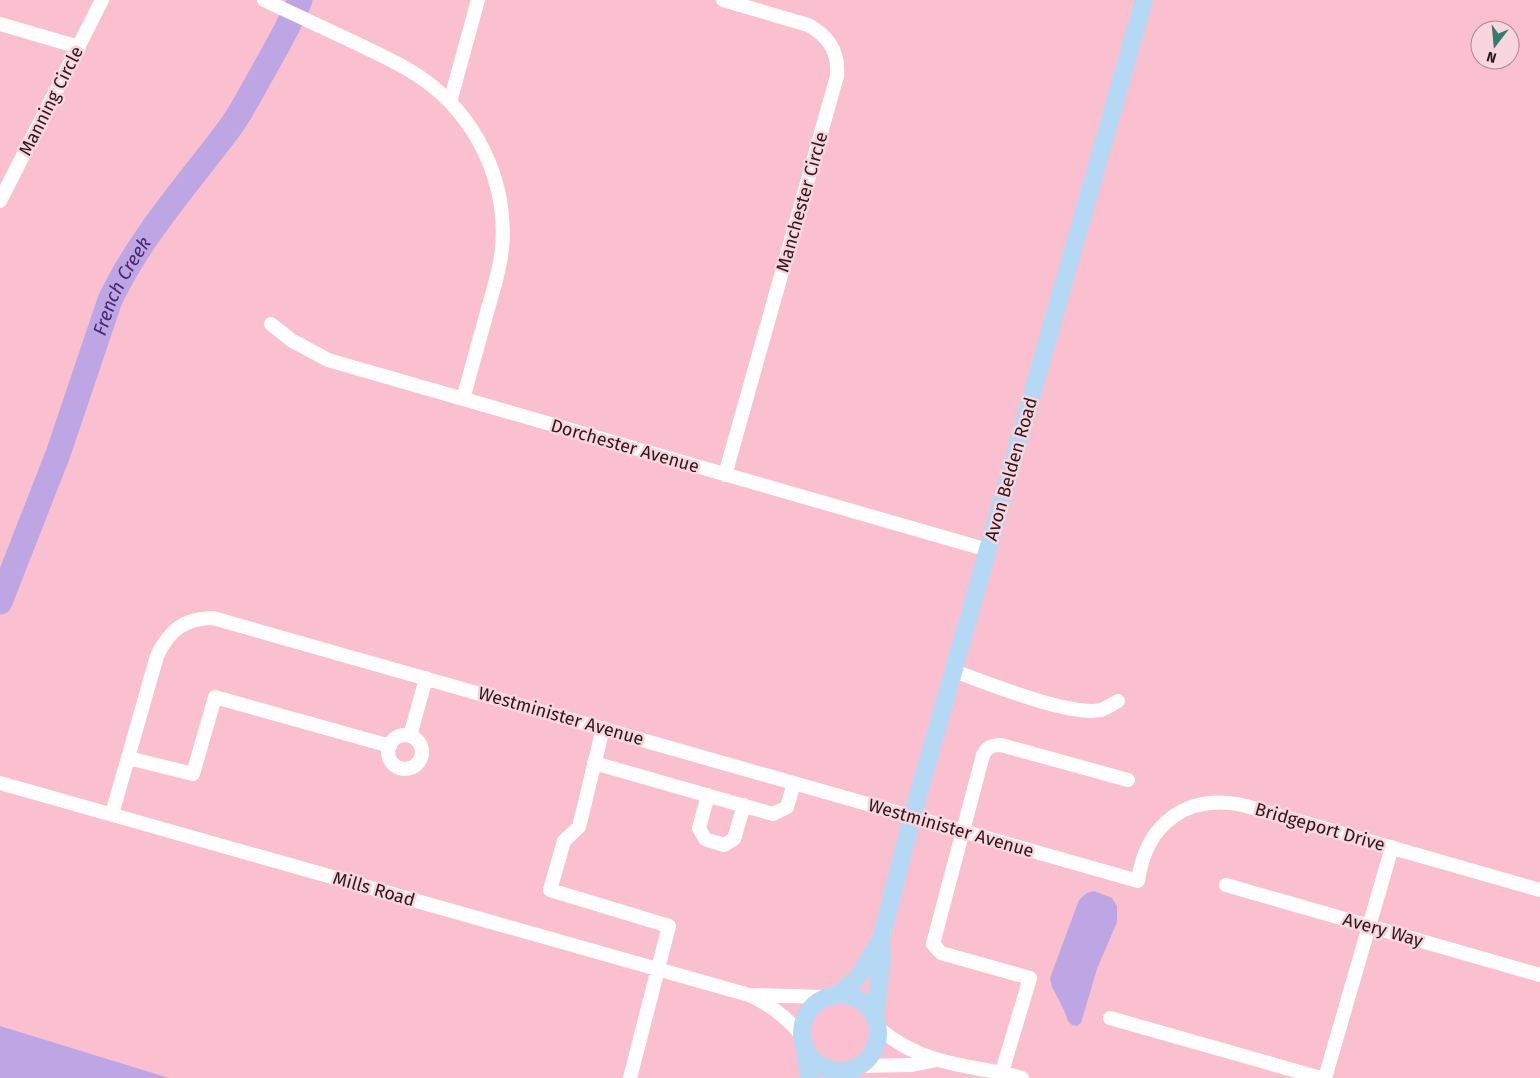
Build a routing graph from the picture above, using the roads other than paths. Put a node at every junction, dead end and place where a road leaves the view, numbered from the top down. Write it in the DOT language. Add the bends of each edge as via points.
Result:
graph roads {
  1 [pos="102,0"];
  2 [pos="264,0"];
  3 [pos="478,0"];
  4 [pos="723,0"];
  5 [pos="1144,0"];
  6 [pos="0,24"];
  7 [pos="79,47"];
  8 [pos="450,102"];
  9 [pos="0,201"];
  10 [pos="271,324"];
  11 [pos="463,399"];
  12 [pos="725,475"];
  13 [pos="988,550"];
  14 [pos="954,671"];
  15 [pos="426,678"];
  16 [pos="1118,701"];
  17 [pos="603,728"];
  18 [pos="410,736"];
  19 [pos="390,746"];
  20 [pos="128,758"];
  21 [pos="594,763"];
  22 [pos="1128,780"];
  23 [pos="0,783"];
  24 [pos="794,783"];
  25 [pos="708,795"];
  26 [pos="744,805"];
  27 [pos="112,814"];
  28 [pos="912,817"];
  29 [pos="962,831"];
  30 [pos="1392,847"];
  31 [pos="1138,881"];
  32 [pos="1226,885"];
  33 [pos="1540,890"];
  34 [pos="1369,926"];
  35 [pos="881,939"];
  36 [pos="657,969"];
  37 [pos="1540,975"];
  38 [pos="749,995"];
  39 [pos="832,996"];
  40 [pos="1110,1018"];
  41 [pos="876,1023"];
  42 [pos="804,1042"];
  43 [pos="938,1060"];
  44 [pos="848,1071"];
  45 [pos="1002,1072"];
  46 [pos="630,1078"];
  47 [pos="809,1078"];
  48 [pos="1022,1078"];
  49 [pos="1321,1078"];
  50 [pos="1325,1078"];
  1 -- 7 [label="street, Manning Circle"];
  2 -- 8 [label="street" via="412,71"];
  3 -- 8 [label="street"];
  4 -- 12 [label="street, Manchester Circle" via="819,30 828,38 838,64"];
  5 -- 13 [label="main road, Avon Belden Road"];
  6 -- 7 [label="street"];
  7 -- 9 [label="street, Manning Circle"];
  8 -- 11 [label="street" via="475,134 489,160 500,201 502,234 496,282"];
  10 -- 11 [label="street, Dorchester Avenue" via="291,340 328,360"];
  11 -- 12 [label="street, Dorchester Avenue"];
  12 -- 13 [label="street, Dorchester Avenue"];
  13 -- 14 [label="main road, Avon Belden Road"];
  14 -- 16 [label="street" via="1023,696 1086,711 1101,710"];
  14 -- 28 [label="main road, Avon Belden Road"];
  15 -- 17 [label="street, Westminister Avenue"];
  15 -- 18 [label="street"];
  15 -- 20 [label="street, Westminister Avenue" via="224,620 203,618 188,621 170,635 157,656"];
  17 -- 21 [label="street"];
  17 -- 24 [label="street, Westminister Avenue"];
  18 -- 19 [label="street" via="399,737"];
  18 -- 19 [label="street" via="419,742 422,752 419,763 414,767 404,769 393,764 388,754"];
  19 -- 20 [label="street" via="215,697 193,774"];
  20 -- 27 [label="street, Westminister Avenue"];
  21 -- 25 [label="street"];
  21 -- 36 [label="street" via="579,827 564,841 550,890 669,926"];
  22 -- 29 [label="street" via="1001,745 990,746 983,755"];
  23 -- 27 [label="street, Mills Road"];
  24 -- 26 [label="street" via="787,807 773,814"];
  24 -- 28 [label="street, Westminister Avenue"];
  25 -- 26 [label="street"];
  25 -- 26 [label="street" via="699,828 705,839 724,845 734,839"];
  27 -- 36 [label="street, Mills Road"];
  28 -- 29 [label="street, Westminister Avenue"];
  28 -- 35 [label="main road, Avon Belden Road"];
  29 -- 31 [label="street, Westminister Avenue"];
  29 -- 45 [label="street" via="933,944 941,953 1030,978"];
  30 -- 31 [label="street, Bridgeport Drive" via="1246,806 1206,803 1180,812 1160,828 1142,857"];
  30 -- 33 [label="street, Bridgeport Drive"];
  30 -- 34 [label="street"];
  32 -- 34 [label="street, Avery Way"];
  34 -- 37 [label="street, Avery Way"];
  34 -- 50 [label="street"];
  35 -- 39 [label="main road, Avon Belden Road" via="861,974"];
  35 -- 41 [label="main road, Avon Belden Road"];
  36 -- 38 [label="street, Mills Road"];
  36 -- 46 [label="street"];
  38 -- 39 [label="street, Mills Road"];
  38 -- 42 [label="street, Mills Road" via="774,1008 792,1024"];
  39 -- 41 [label="main road" via="859,1000 868,1007"];
  39 -- 42 [label="main road" via="816,1003 808,1013 803,1024"];
  40 -- 49 [label="street"];
  41 -- 43 [label="street" via="900,1044"];
  41 -- 44 [label="main road" via="878,1039 874,1050 867,1059"];
  42 -- 44 [label="main road" via="812,1058 822,1066"];
  42 -- 47 [label="main road"];
  43 -- 44 [label="street"];
  43 -- 45 [label="street"];
  45 -- 48 [label="street"];
}
